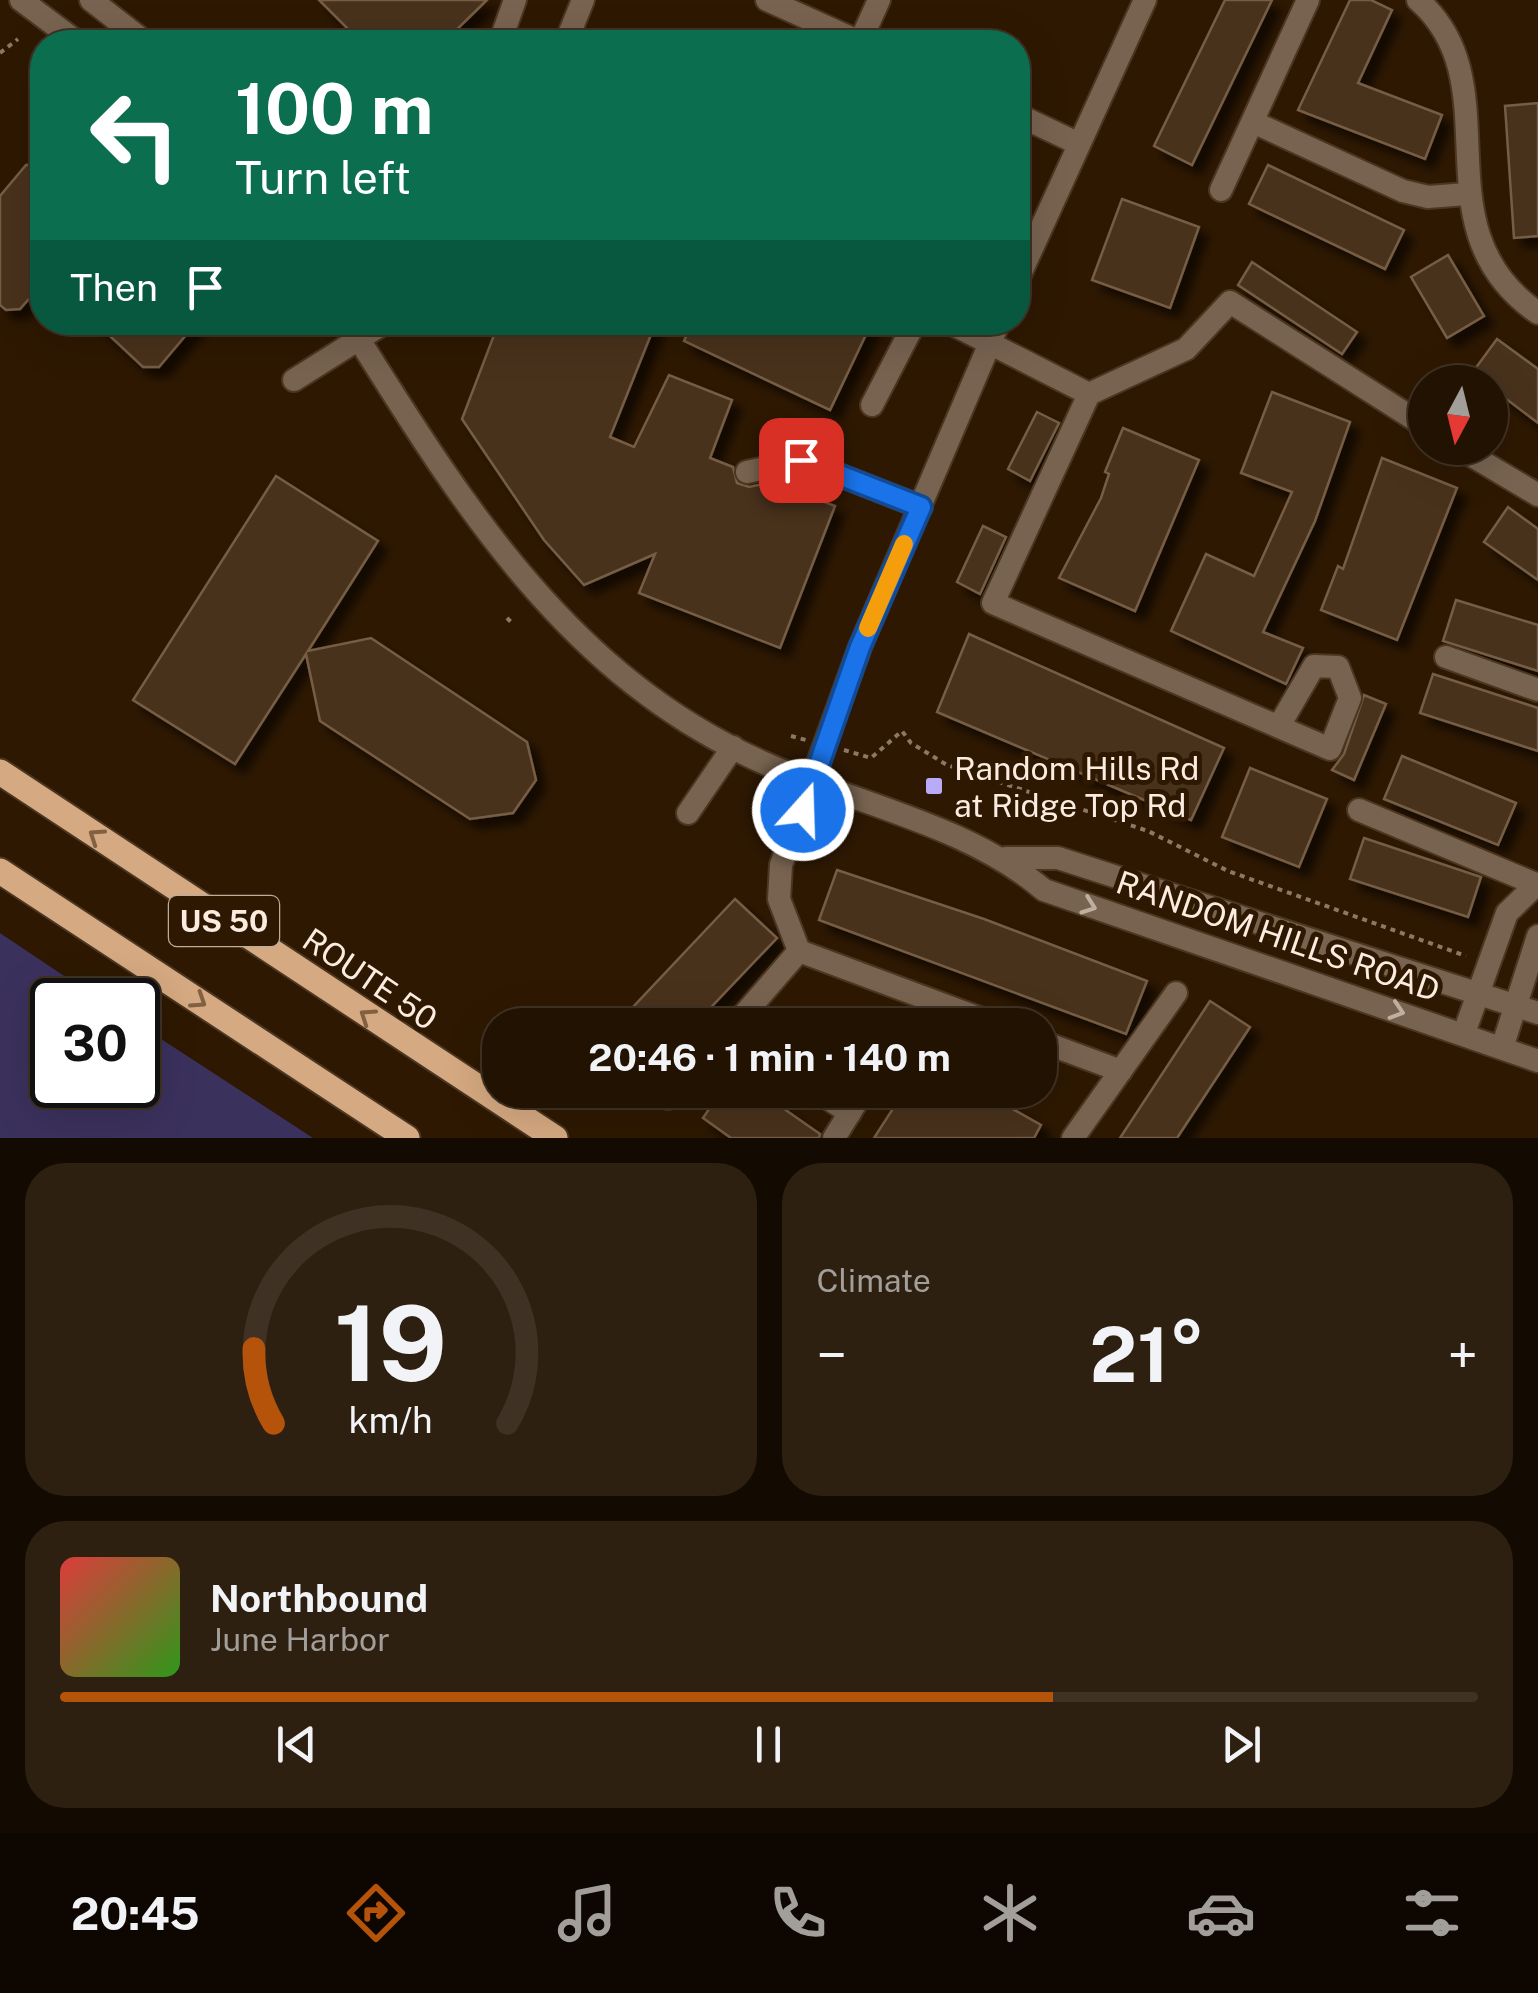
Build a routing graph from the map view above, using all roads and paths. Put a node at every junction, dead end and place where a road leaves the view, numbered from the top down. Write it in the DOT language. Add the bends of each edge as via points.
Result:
graph roads {
  1 [pos="21,0"];
  2 [pos="91,0"];
  3 [pos="515,0"];
  4 [pos="583,0"];
  5 [pos="767,0"];
  6 [pos="879,0"];
  7 [pos="1144,0"];
  8 [pos="1308,0"];
  9 [pos="1433,4"];
  10 [pos="61,30"];
  11 [pos="130,30"];
  12 [pos="504,30"];
  13 [pos="571,30"];
  14 [pos="833,30"];
  15 [pos="865,30"];
  16 [pos="18,39"];
  17 [pos="0,52"];
  18 [pos="1030,121"];
  19 [pos="1252,122"];
  20 [pos="1079,144"];
  21 [pos="1221,190"];
  22 [pos="1467,194"];
  23 [pos="1030,252"];
  24 [pos="1538,312"];
  25 [pos="349,335"];
  26 [pos="355,335"];
  27 [pos="907,335"];
  28 [pos="993,335"];
  29 [pos="997,335"];
  30 [pos="294,380"];
  31 [pos="1089,394"];
  32 [pos="872,405"];
  33 [pos="1408,415"];
  34 [pos="1488,465"];
  35 [pos="747,472"];
  36 [pos="1538,495"];
  37 [pos="921,507"];
  38 [pos="507,618"];
  39 [pos="513,624"];
  40 [pos="1446,657"];
  41 [pos="1538,690"];
  42 [pos="1279,726"];
  43 [pos="791,736"];
  44 [pos="826,745"];
  45 [pos="733,746"];
  46 [pos="0,772"];
  47 [pos="814,783"];
  48 [pos="1359,810"];
  49 [pos="688,812"];
  50 [pos="1006,858"];
  51 [pos="0,872"];
  52 [pos="1538,886"];
  53 [pos="1538,936"];
  54 [pos="799,951"];
  55 [pos="1488,964"];
  56 [pos="1477,992"];
  57 [pos="1176,993"];
  58 [pos="1514,1005"];
  59 [pos="750,1008"];
  60 [pos="952,1008"];
  61 [pos="1538,1013"];
  62 [pos="1464,1033"];
  63 [pos="1057,1047"];
  64 [pos="1502,1048"];
  65 [pos="1538,1061"];
  66 [pos="1121,1071"];
  67 [pos="842,1108"];
  68 [pos="853,1108"];
  69 [pos="850,1113"];
  70 [pos="406,1138"];
  71 [pos="555,1138"];
  72 [pos="834,1138"];
  73 [pos="1073,1138"];
  1 -- 10 [label="street"];
  2 -- 11 [label="street"];
  3 -- 12 [label="street"];
  4 -- 13 [label="street"];
  5 -- 14 [label="street"];
  6 -- 15 [label="street"];
  7 -- 20 [label="street"];
  8 -- 19 [label="street"];
  9 -- 22 [label="street" via="1465,90"];
  16 -- 17 [label="path"];
  18 -- 20 [label="street"];
  19 -- 21 [label="street"];
  19 -- 22 [label="street" via="1404,190"];
  20 -- 23 [label="street"];
  22 -- 24 [label="street" via="1494,265"];
  25 -- 30 [label="street"];
  26 -- 45 [label="street, RANDOM HILLS ROAD" via="508,563 627,678"];
  27 -- 32 [label="street"];
  28 -- 37 [label="street"];
  29 -- 31 [label="street"];
  31 -- 33 [label="street" via="1186,348 1230,302"];
  31 -- 42 [label="street" via="994,603"];
  34 -- 36 [label="street"];
  35 -- 37 [label="street" via="801,460"];
  37 -- 44 [label="street"];
  38 -- 39 [label="path"];
  40 -- 41 [label="street"];
  43 -- 44 [label="path"];
  44 -- 47 [label="street"];
  44 -- 55 [label="path" via="871,758 902,731 947,765 1148,831 1228,871"];
  45 -- 47 [label="street, RANDOM HILLS ROAD"];
  45 -- 49 [label="street"];
  71 -- 46 [label="main road, ROUTE 50 / US 50, one-way"];
  47 -- 50 [label="street, RANDOM HILLS ROAD"];
  47 -- 54 [label="street" via="780,882 779,899"];
  48 -- 52 [label="street"];
  50 -- 56 [label="street, RANDOM HILLS ROAD" via="1058,858"];
  50 -- 62 [label="street, RANDOM HILLS ROAD, one-way" via="1044,890"];
  51 -- 70 [label="main road, US 50, one-way"];
  52 -- 55 [label="street" via="1507,913"];
  53 -- 58 [label="street"];
  54 -- 59 [label="street"];
  54 -- 60 [label="street"];
  55 -- 56 [label="street"];
  56 -- 58 [label="street, RANDOM HILLS ROAD"];
  56 -- 62 [label="street"];
  57 -- 66 [label="street"];
  58 -- 61 [label="street, RANDOM HILLS ROAD"];
  58 -- 64 [label="street"];
  62 -- 64 [label="street, RANDOM HILLS ROAD"];
  63 -- 66 [label="street"];
  64 -- 65 [label="street, RANDOM HILLS ROAD"];
  66 -- 73 [label="street"];
  67 -- 69 [label="street"];
  68 -- 69 [label="street"];
  69 -- 72 [label="street"];
}
